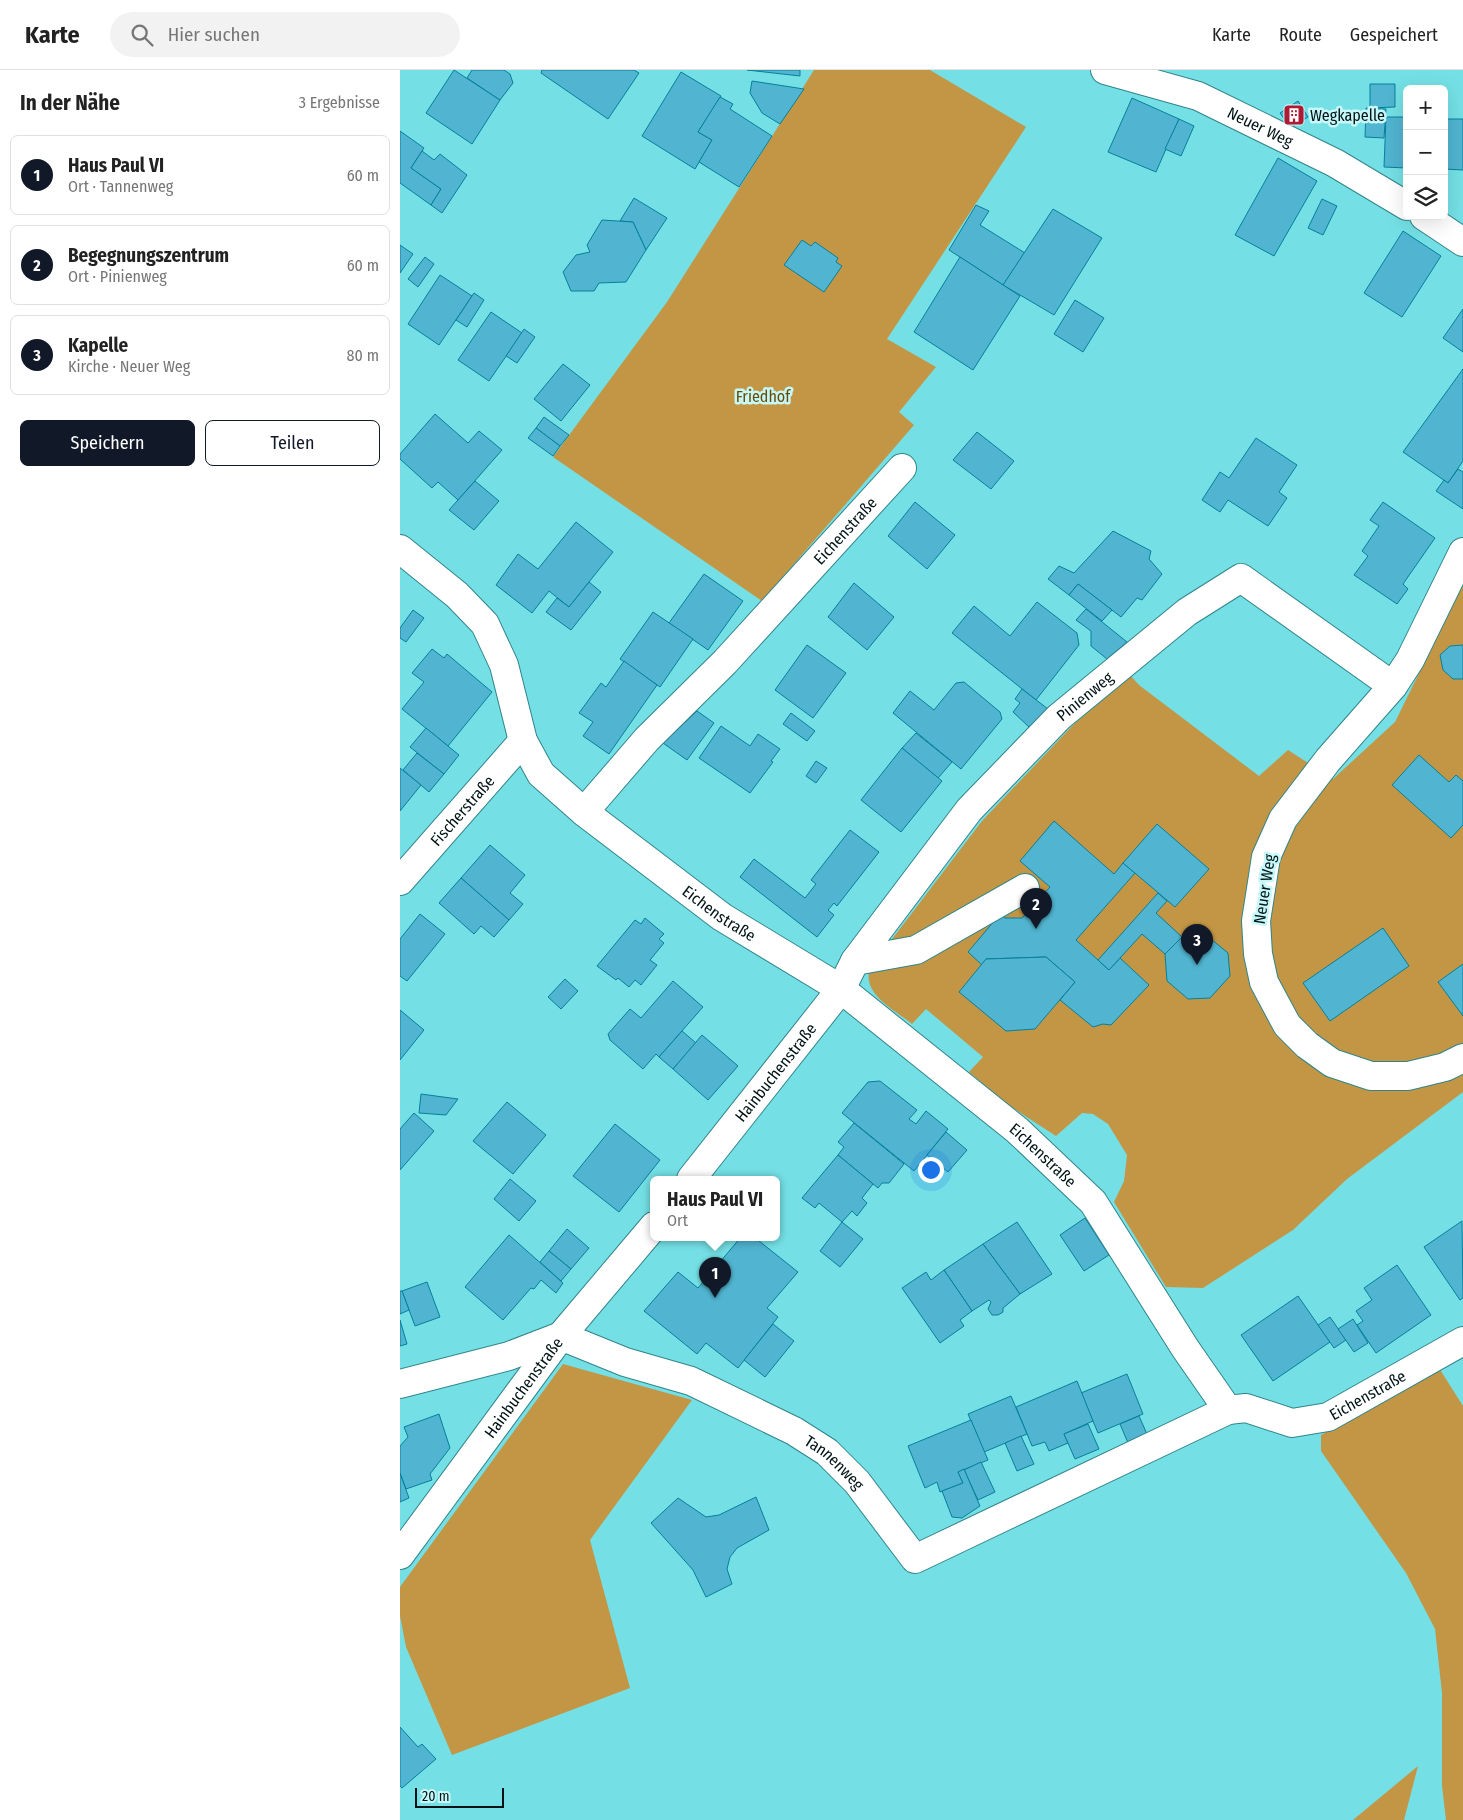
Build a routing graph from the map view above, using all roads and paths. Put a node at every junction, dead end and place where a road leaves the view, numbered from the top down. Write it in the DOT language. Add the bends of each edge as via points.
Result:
graph roads {
  1 [pos="1105,70"];
  2 [pos="1403,204"];
  3 [pos="1430,220"];
  4 [pos="1463,242"];
  5 [pos="902,468"];
  6 [pos="400,549"];
  7 [pos="1463,552"];
  8 [pos="1393,686"];
  9 [pos="523,741"];
  10 [pos="584,812"];
  11 [pos="400,881"];
  12 [pos="1026,888"];
  13 [pos="855,961"];
  14 [pos="841,989"];
  15 [pos="1463,1058"];
  16 [pos="693,1176"];
  17 [pos="650,1231"];
  18 [pos="561,1336"];
  19 [pos="1463,1341"];
  20 [pos="400,1384"];
  21 [pos="1228,1410"];
  22 [pos="400,1555"];
  1 -- 2 [label="street, Neuer Weg" via="1198,96 1335,163"];
  3 -- 4 [label="street"];
  5 -- 10 [label="street, Eichenstraße" via="725,662 647,739"];
  6 -- 9 [label="street, Eichenstraße" via="457,595 485,624 504,665"];
  7 -- 8 [label="street, Neuer Weg" via="1410,660"];
  8 -- 13 [label="street, Pinienweg" via="1241,578 1187,612 1059,717 969,810"];
  8 -- 15 [label="street, Neuer Weg" via="1328,760 1283,819 1266,857 1256,921 1258,954 1264,982 1287,1026 1332,1063 1370,1076 1408,1076 1445,1067"];
  9 -- 10 [label="street, Eichenstraße" via="541,774"];
  9 -- 11 [label="street, Fischerstraße"];
  10 -- 14 [label="street, Eichenstraße" via="722,917"];
  12 -- 13 [label="street" via="916,950"];
  13 -- 14 [label="street, Pinienweg"];
  14 -- 16 [label="street, Hainbuchenstraße"];
  14 -- 21 [label="street, Eichenstraße" via="1017,1130 1093,1202"];
  17 -- 18 [label="street, Hainbuchenstraße"];
  18 -- 20 [label="street" via="509,1356"];
  18 -- 21 [label="street, Tannenweg" via="625,1362 692,1381 794,1431 827,1452 857,1482 915,1559"];
  18 -- 22 [label="street, Hainbuchenstraße"];
  19 -- 21 [label="street, Eichenstraße" via="1328,1417 1292,1423 1246,1408"];
}
